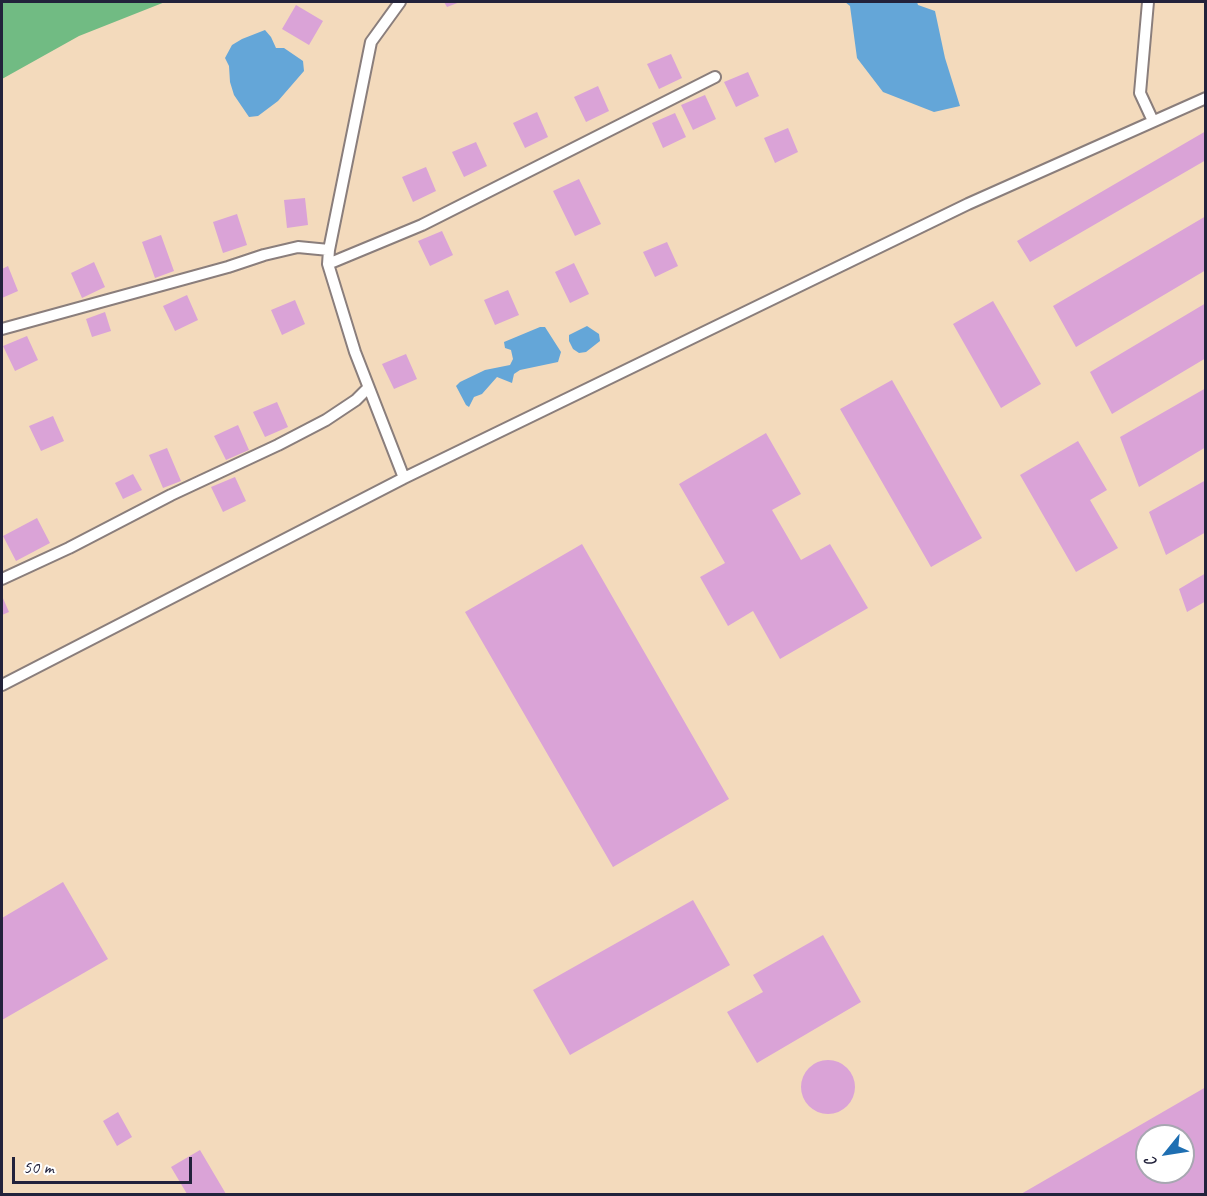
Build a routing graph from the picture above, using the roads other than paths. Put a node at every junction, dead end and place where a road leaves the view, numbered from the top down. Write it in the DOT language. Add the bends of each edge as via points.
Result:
graph roads {
  1 [pos="400,2"];
  2 [pos="1148,2"];
  3 [pos="716,77"];
  4 [pos="1206,98"];
  5 [pos="1153,121"];
  6 [pos="328,250"];
  7 [pos="328,264"];
  8 [pos="2,329"];
  9 [pos="368,388"];
  10 [pos="404,478"];
  11 [pos="2,579"];
  12 [pos="2,685"];
  1 -- 6 [label="lane" via="371,42"];
  2 -- 5 [label="lane" via="1140,93"];
  3 -- 7 [label="lane" via="422,225"];
  4 -- 5 [label="lane"];
  5 -- 10 [label="lane" via="968,204"];
  6 -- 7 [label="lane"];
  6 -- 8 [label="lane" via="298,247 275,252"];
  7 -- 9 [label="lane"];
  9 -- 10 [label="lane"];
  9 -- 11 [label="lane" via="326,420"];
  10 -- 12 [label="lane"];
}
